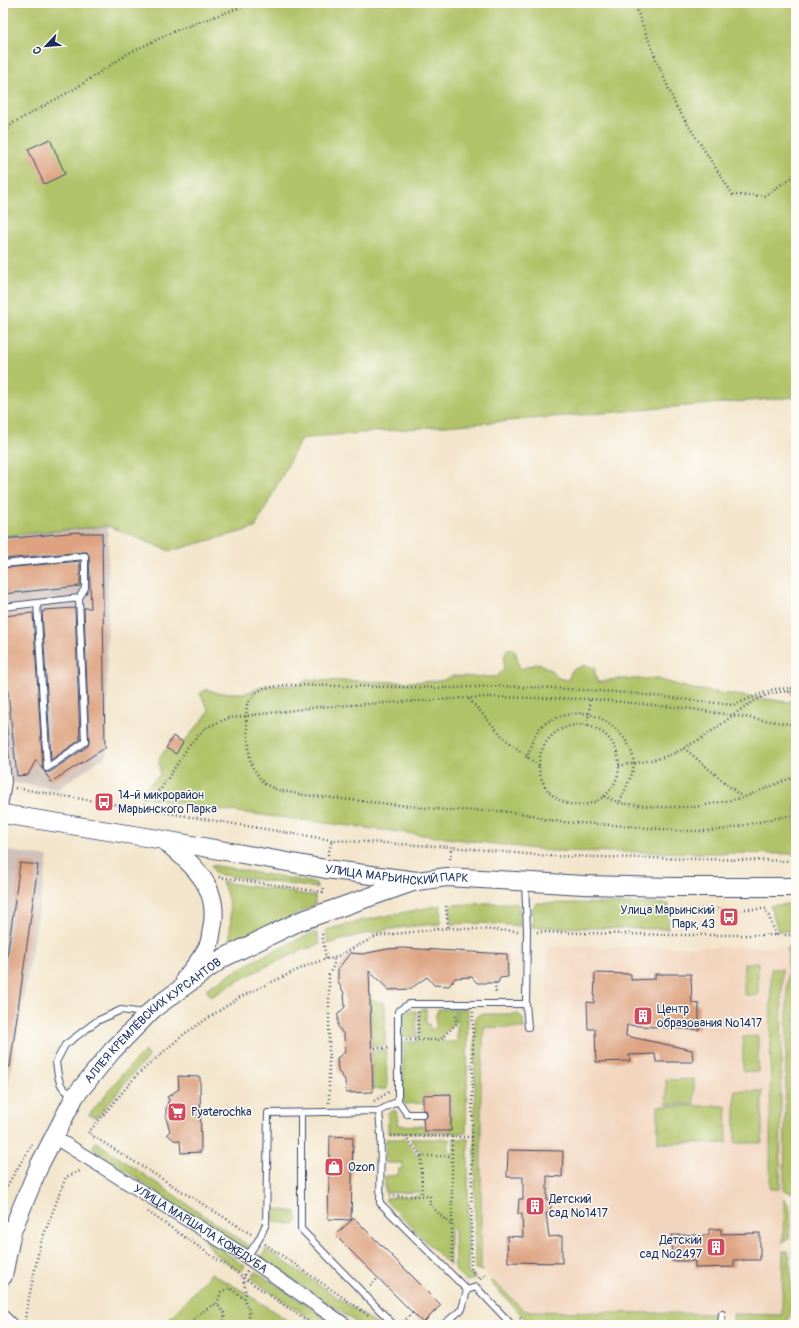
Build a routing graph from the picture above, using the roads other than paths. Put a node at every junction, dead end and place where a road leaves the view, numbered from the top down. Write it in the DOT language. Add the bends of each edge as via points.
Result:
graph roads {
  1 [pos="3,564"];
  2 [pos="79,598"];
  3 [pos="37,603"];
  4 [pos="3,607"];
  5 [pos="3,727"];
  6 [pos="3,814"];
  7 [pos="164,840"];
  8 [pos="417,881"];
  9 [pos="524,881"];
  10 [pos="796,887"];
  11 [pos="174,993"];
  12 [pos="526,1004"];
  13 [pos="147,1014"];
  14 [pos="528,1027"];
  15 [pos="75,1096"];
  16 [pos="398,1101"];
  17 [pos="379,1111"];
  18 [pos="301,1113"];
  19 [pos="423,1114"];
  20 [pos="54,1137"];
  21 [pos="248,1263"];
  22 [pos="3,1276"];
  23 [pos="467,1290"];
  24 [pos="3,1312"];
  25 [pos="722,1314"];
  26 [pos="16,1325"];
  27 [pos="345,1325"];
  28 [pos="394,1325"];
  29 [pos="443,1325"];
  30 [pos="512,1325"];
  31 [pos="721,1325"];
  1 -- 2 [label="lane" via="85,556 84,588"];
  2 -- 3 [label="lane"];
  2 -- 3 [label="lane" via="84,742 47,768"];
  3 -- 4 [label="lane"];
  5 -- 6 [label="lane" via="8,782"];
  6 -- 7 [label="main road, УЛИЦА МАРЬИНСКИЙ ПАРК"];
  7 -- 8 [label="main road, УЛИЦА МАРЬИНСКИЙ ПАРК" via="326,869"];
  7 -- 11 [label="main road" via="201,875 214,900 214,921 209,944"];
  8 -- 9 [label="main road, УЛИЦА МАРЬИНСКИЙ ПАРК" via="446,877"];
  8 -- 11 [label="main road, АЛЛЕЯ КРЕМЛЁВСКИХ КУРСАНТОВ" via="300,921 223,958"];
  9 -- 10 [label="main road, УЛИЦА МАРЬИНСКИЙ ПАРК" via="673,887"];
  9 -- 12 [label="lane" via="527,931"];
  11 -- 13 [label="main road, АЛЛЕЯ КРЕМЛЁВСКИХ КУРСАНТОВ"];
  12 -- 14 [label="lane"];
  12 -- 16 [label="lane" via="408,1004 398,1011"];
  13 -- 15 [label="main road, АЛЛЕЯ КРЕМЛЁВСКИХ КУРСАНТОВ"];
  13 -- 15 [label="lane" via="121,1010 97,1021 65,1045 56,1062 60,1083 64,1090"];
  15 -- 20 [label="main road, АЛЛЕЯ КРЕМЛЁВСКИХ КУРСАНТОВ"];
  16 -- 17 [label="lane"];
  16 -- 19 [label="lane" via="407,1114"];
  17 -- 18 [label="lane"];
  17 -- 23 [label="lane" via="380,1204"];
  18 -- 21 [label="lane" via="268,1113 266,1224"];
  18 -- 28 [label="lane" via="301,1229"];
  20 -- 21 [label="street, УЛИЦА МАРШАЛА КОЖЕДУБА"];
  20 -- 22 [label="main road, АЛЛЕЯ КРЕМЛЁВСКИХ КУРСАНТОВ" via="12,1231"];
  21 -- 27 [label="street, УЛИЦА МАРШАЛА КОЖЕДУБА"];
  23 -- 29 [label="lane" via="462,1309"];
  23 -- 30 [label="lane" via="476,1287"];
  24 -- 26 [label="lane"];
  25 -- 31 [label="lane"];
}
